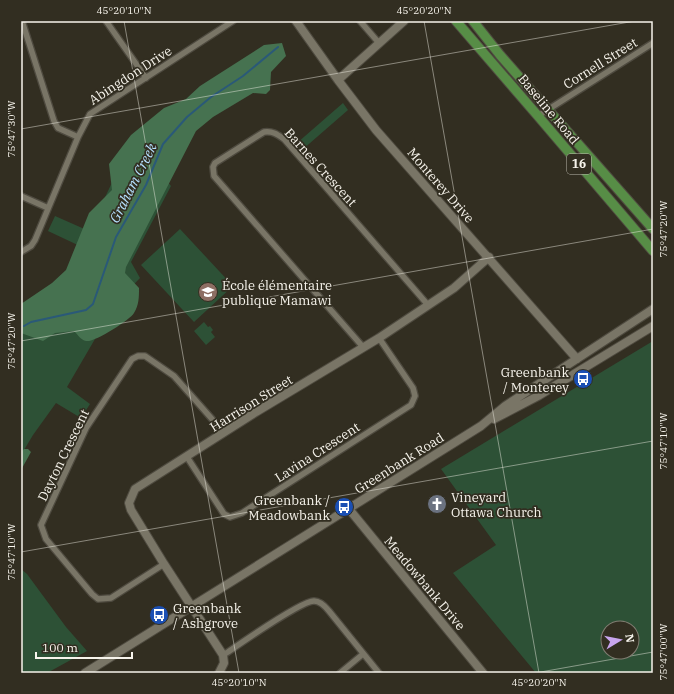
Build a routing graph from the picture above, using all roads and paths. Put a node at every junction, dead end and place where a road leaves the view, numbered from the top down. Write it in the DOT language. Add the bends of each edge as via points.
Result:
graph roads {
  1 [pos="22,21"];
  2 [pos="106,21"];
  3 [pos="233,21"];
  4 [pos="296,21"];
  5 [pos="360,21"];
  6 [pos="404,21"];
  7 [pos="456,21"];
  8 [pos="473,21"];
  9 [pos="379,43"];
  10 [pos="653,43"];
  11 [pos="146,78"];
  12 [pos="338,80"];
  13 [pos="548,109"];
  14 [pos="538,116"];
  15 [pos="78,137"];
  16 [pos="21,196"];
  17 [pos="48,208"];
  18 [pos="653,229"];
  19 [pos="653,251"];
  20 [pos="21,252"];
  21 [pos="489,257"];
  22 [pos="428,305"];
  23 [pos="653,309"];
  24 [pos="653,326"];
  25 [pos="379,338"];
  26 [pos="363,348"];
  27 [pos="577,359"];
  28 [pos="481,426"];
  29 [pos="222,434"];
  30 [pos="188,457"];
  31 [pos="349,509"];
  32 [pos="164,564"];
  33 [pos="191,607"];
  34 [pos="363,654"];
  35 [pos="223,655"];
  36 [pos="85,673"];
  37 [pos="219,673"];
  38 [pos="340,673"];
  39 [pos="379,673"];
  40 [pos="483,673"];
  1 -- 15 [label="street" via="54,121 58,128"];
  2 -- 11 [label="street"];
  3 -- 11 [label="street, Abingdon Drive"];
  4 -- 12 [label="street, Monterey Drive"];
  5 -- 9 [label="street"];
  6 -- 9 [label="street"];
  7 -- 14 [label="main road, Baseline Road / 16"];
  8 -- 13 [label="main road, Baseline Road / 16"];
  9 -- 12 [label="street"];
  10 -- 13 [label="street, Cornell Street"];
  11 -- 15 [label="street, Abingdon Drive" via="90,114"];
  12 -- 21 [label="street, Monterey Drive" via="376,130"];
  13 -- 14 [label="street, Cornell Street"];
  13 -- 18 [label="main road, Baseline Road / 16"];
  14 -- 19 [label="main road, Baseline Road / 16"];
  15 -- 17 [label="street, Abingdon Drive"];
  16 -- 17 [label="street"];
  17 -- 20 [label="street, Abingdon Drive" via="35,240"];
  21 -- 22 [label="street, Harrison Street" via="454,288"];
  21 -- 27 [label="street, Monterey Drive"];
  22 -- 25 [label="street, Harrison Street"];
  22 -- 26 [label="street, Barnes Crescent" via="284,139 276,133 264,132 215,163 214,176"];
  23 -- 27 [label="street, Greenbank Road"];
  24 -- 28 [label="street, Greenbank Road" via="538,396"];
  25 -- 26 [label="street, Harrison Street"];
  25 -- 30 [label="street, Lavina Crescent" via="413,388 415,396 411,405 242,513 230,517 224,514"];
  26 -- 29 [label="street, Harrison Street"];
  27 -- 28 [label="street, Greenbank Road" via="505,406"];
  28 -- 31 [label="street, Greenbank Road"];
  29 -- 30 [label="street, Harrison Street"];
  29 -- 32 [label="street, Dayton Crescent" via="174,376 145,356 132,359 86,428 41,525 46,539 98,599 111,598"];
  30 -- 32 [label="street, Harrison Street" via="135,489 129,503"];
  31 -- 33 [label="street, Greenbank Road"];
  31 -- 40 [label="street, Meadowbank Drive"];
  32 -- 33 [label="street, Harrison Street"];
  33 -- 35 [label="street, Harrison Street"];
  33 -- 36 [label="street, Greenbank Road"];
  34 -- 35 [label="street" via="322,604 314,601 301,605"];
  34 -- 38 [label="street"];
  34 -- 39 [label="street"];
  35 -- 37 [label="street" via="224,662"];
}
